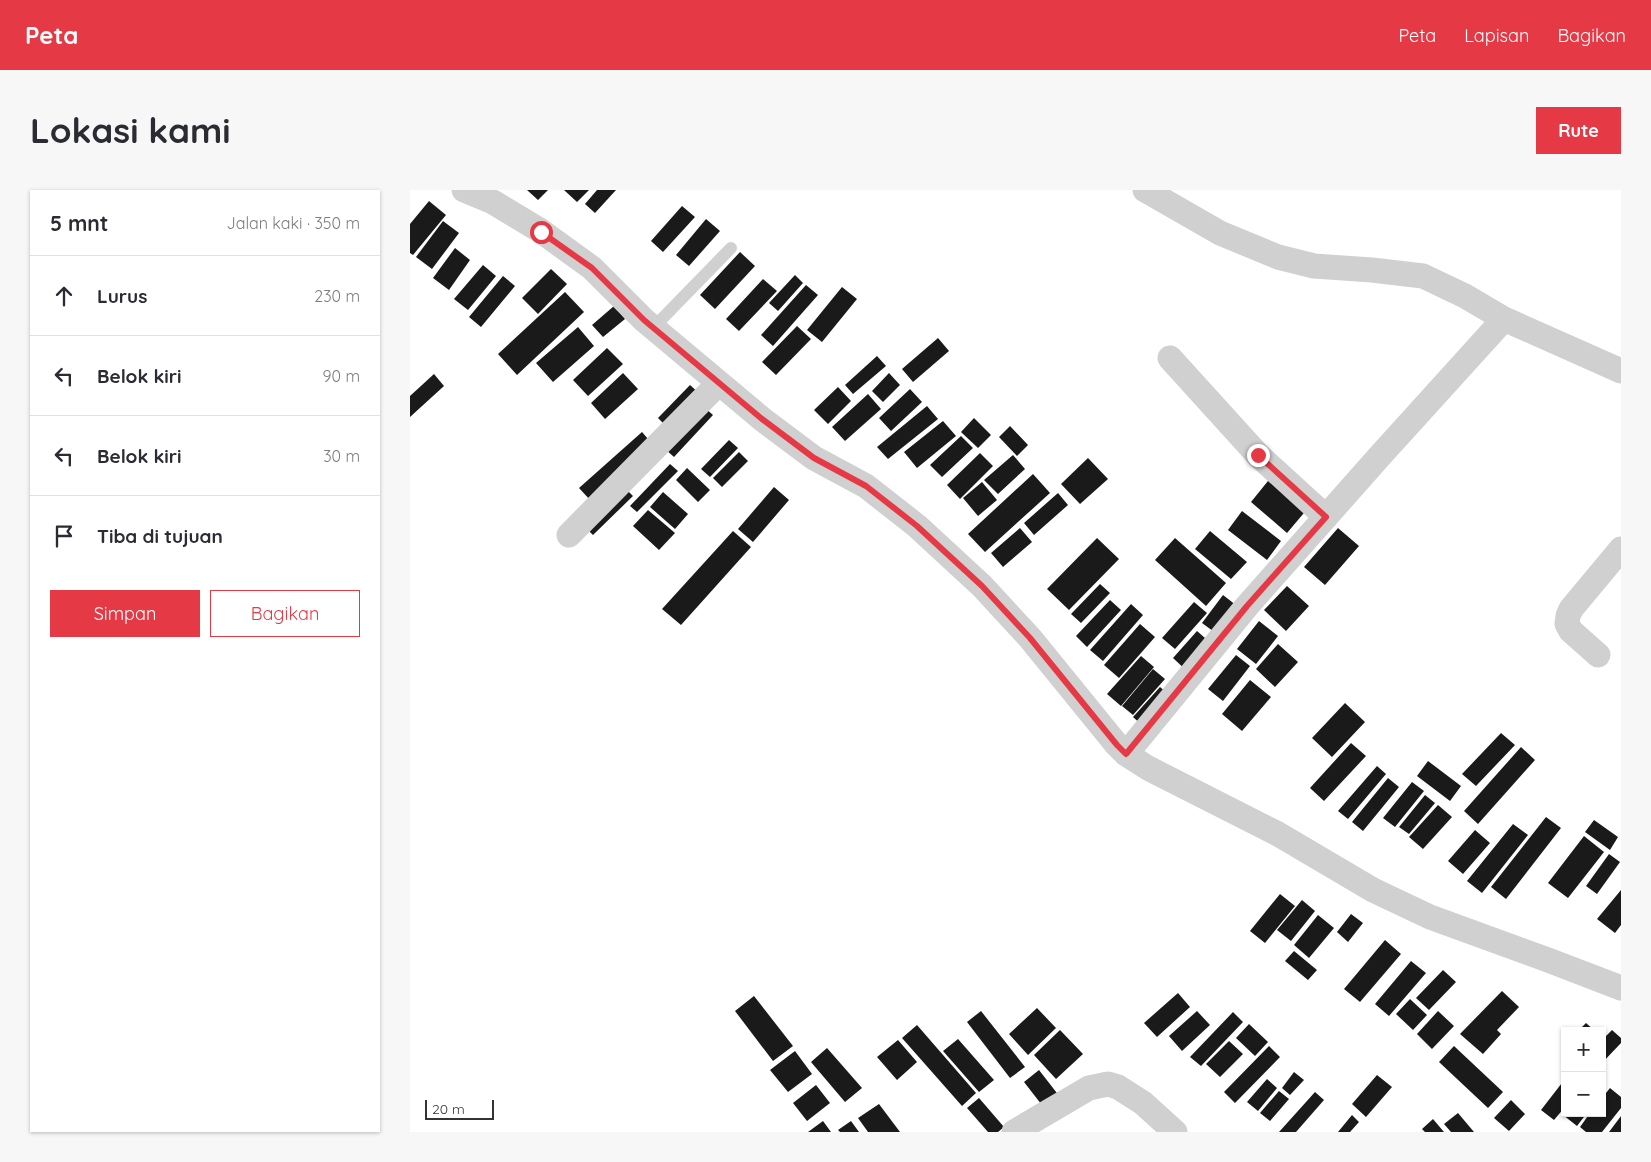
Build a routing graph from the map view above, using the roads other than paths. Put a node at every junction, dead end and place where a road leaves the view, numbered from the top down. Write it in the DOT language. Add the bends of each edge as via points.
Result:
graph roads {
  1 [pos="464,190"];
  2 [pos="1145,190"];
  3 [pos="730,248"];
  4 [pos="1504,319"];
  5 [pos="653,328"];
  6 [pos="1170,358"];
  7 [pos="1621,371"];
  8 [pos="719,383"];
  9 [pos="1326,517"];
  10 [pos="569,535"];
  11 [pos="1621,549"];
  12 [pos="1598,655"];
  13 [pos="1126,754"];
  14 [pos="1621,988"];
  15 [pos="1014,1132"];
  16 [pos="1175,1132"];
  1 -- 5 [label="street" via="493,202 592,268"];
  2 -- 4 [label="street" via="1220,233 1278,258 1314,266 1423,276"];
  3 -- 5 [label="lane"];
  4 -- 7 [label="street"];
  4 -- 9 [label="street"];
  5 -- 8 [label="street"];
  6 -- 9 [label="street" via="1258,455"];
  8 -- 10 [label="street"];
  8 -- 13 [label="street" via="814,458 866,486 917,526 982,586"];
  9 -- 13 [label="street" via="1247,606"];
  11 -- 12 [label="street" via="1568,616 1571,632"];
  13 -- 14 [label="street" via="1278,834 1373,890 1430,917"];
  15 -- 16 [label="street" via="1089,1088 1108,1084 1143,1103"];
}
